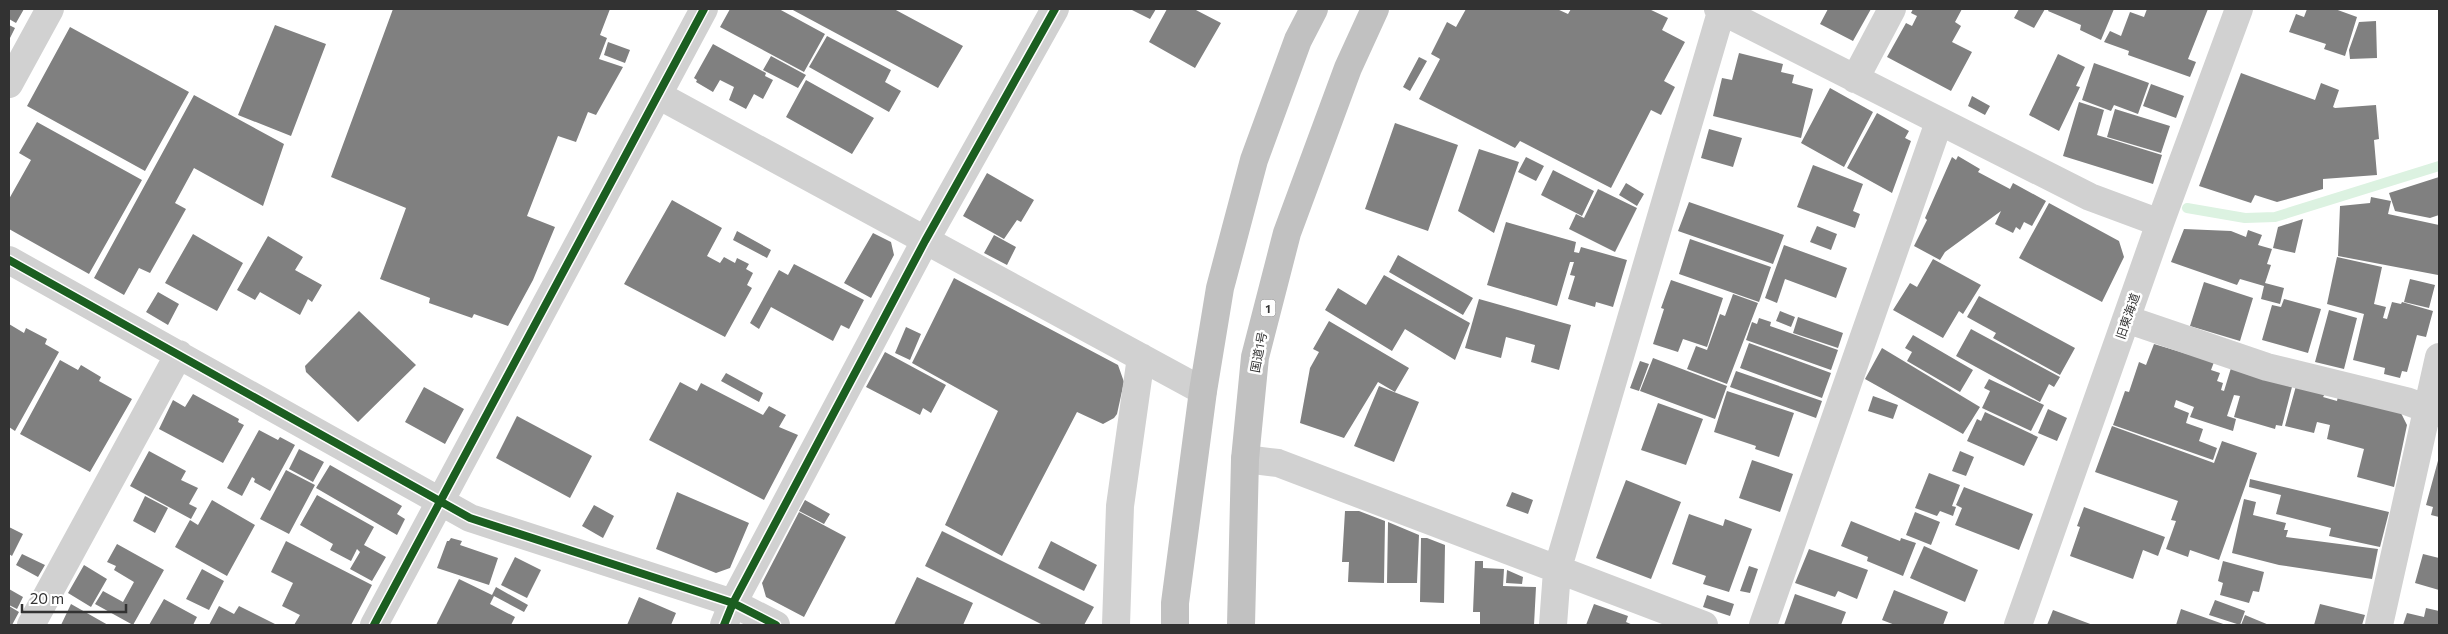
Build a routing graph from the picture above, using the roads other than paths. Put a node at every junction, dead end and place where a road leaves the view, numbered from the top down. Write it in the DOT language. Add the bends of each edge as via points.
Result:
graph roads {
  1 [pos="50,9"];
  2 [pos="704,9"];
  3 [pos="1055,9"];
  4 [pos="1314,9"];
  5 [pos="1375,9"];
  6 [pos="1721,9"];
  7 [pos="1892,9"];
  8 [pos="2239,9"];
  9 [pos="1855,79"];
  10 [pos="9,84"];
  11 [pos="658,95"];
  12 [pos="1939,122"];
  13 [pos="2160,223"];
  14 [pos="925,241"];
  15 [pos="9,260"];
  16 [pos="2126,319"];
  17 [pos="179,354"];
  18 [pos="1141,357"];
  19 [pos="2439,357"];
  20 [pos="1203,391"];
  21 [pos="2434,411"];
  22 [pos="1245,459"];
  23 [pos="441,502"];
  24 [pos="1557,571"];
  25 [pos="728,614"];
  26 [pos="31,625"];
  27 [pos="374,625"];
  28 [pos="776,625"];
  29 [pos="1116,625"];
  30 [pos="1175,625"];
  31 [pos="1242,625"];
  32 [pos="1553,625"];
  33 [pos="1704,625"];
  34 [pos="1763,625"];
  35 [pos="2018,625"];
  36 [pos="2379,625"];
  1 -- 10 [label="street"];
  2 -- 11 [label="street"];
  3 -- 14 [label="street"];
  4 -- 20 [label="highway" via="1298,40 1254,160 1220,288"];
  5 -- 22 [label="highway, 国道1号 / 1" via="1348,68 1286,233 1255,357"];
  6 -- 9 [label="street"];
  6 -- 24 [label="street"];
  7 -- 9 [label="street"];
  8 -- 13 [label="street, 旧東海道"];
  9 -- 12 [label="street"];
  11 -- 14 [label="street"];
  11 -- 23 [label="street"];
  12 -- 13 [label="street" via="2090,197"];
  12 -- 34 [label="street"];
  13 -- 16 [label="street, 旧東海道"];
  14 -- 18 [label="street"];
  14 -- 25 [label="street"];
  15 -- 17 [label="street"];
  16 -- 21 [label="street" via="2268,367"];
  16 -- 35 [label="street, 旧東海道"];
  17 -- 23 [label="street"];
  17 -- 26 [label="street"];
  18 -- 20 [label="street"];
  18 -- 29 [label="street" via="1120,506"];
  19 -- 21 [label="street"];
  20 -- 30 [label="highway" via="1175,603"];
  21 -- 36 [label="street"];
  22 -- 24 [label="street" via="1278,463"];
  22 -- 31 [label="highway, 国道1号 / 1"];
  23 -- 25 [label="street" via="470,518"];
  23 -- 27 [label="street"];
  24 -- 32 [label="street"];
  24 -- 33 [label="street"];
  25 -- 28 [label="street"];
}
